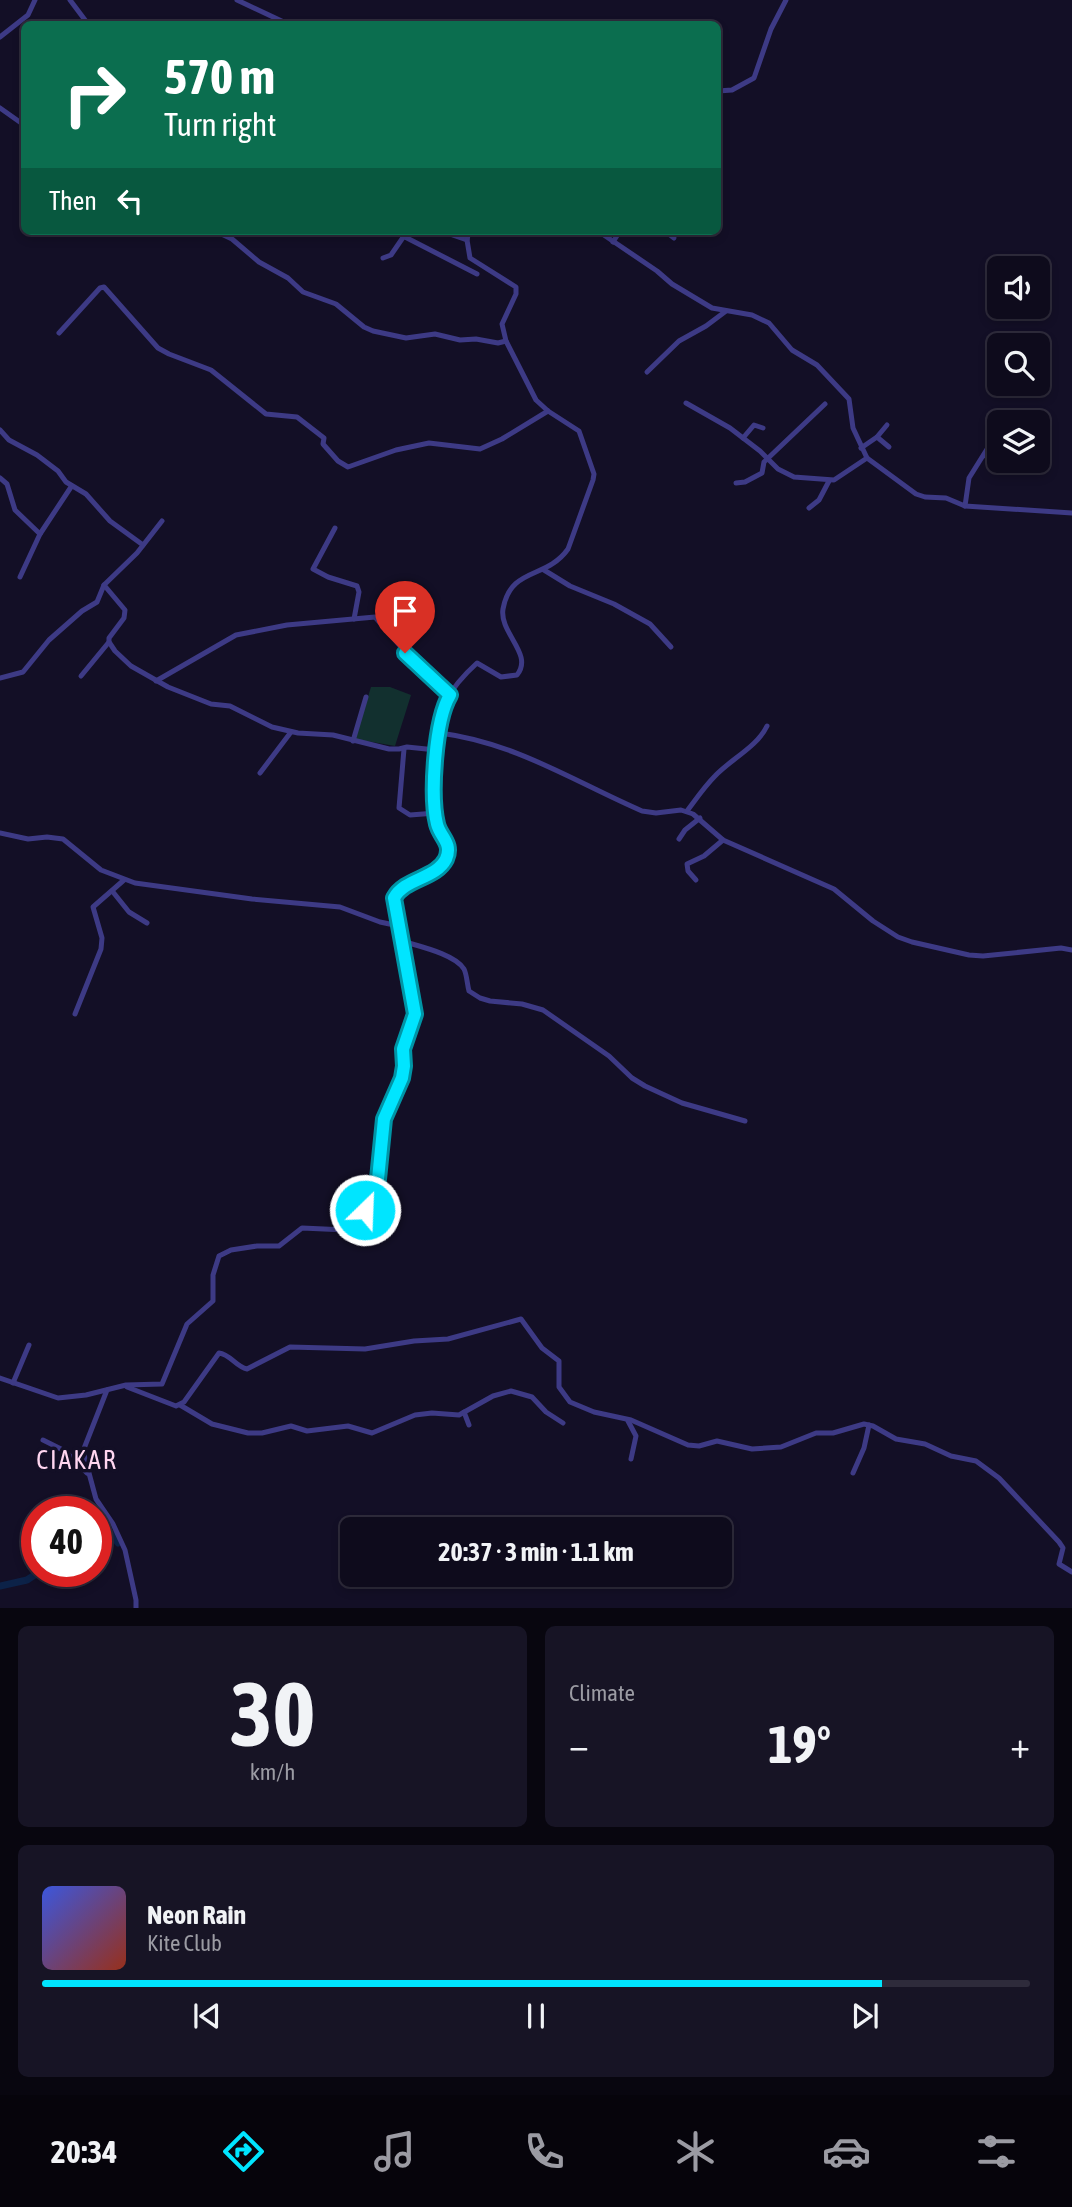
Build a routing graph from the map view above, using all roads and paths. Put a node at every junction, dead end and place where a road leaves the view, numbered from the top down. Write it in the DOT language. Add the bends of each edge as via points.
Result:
graph roads {
  1 [pos="35,0"];
  2 [pos="71,0"];
  3 [pos="237,0"];
  4 [pos="786,0"];
  5 [pos="86,21"];
  6 [pos="282,21"];
  7 [pos="0,37"];
  8 [pos="721,92"];
  9 [pos="0,108"];
  10 [pos="21,123"];
  11 [pos="224,235"];
  12 [pos="402,235"];
  13 [pos="406,235"];
  14 [pos="452,235"];
  15 [pos="468,235"];
  16 [pos="603,235"];
  17 [pos="617,235"];
  18 [pos="670,235"];
  19 [pos="674,238"];
  20 [pos="467,240"];
  21 [pos="613,242"];
  22 [pos="383,258"];
  23 [pos="477,274"];
  24 [pos="726,311"];
  25 [pos="59,332"];
  26 [pos="506,341"];
  27 [pos="647,372"];
  28 [pos="685,403"];
  29 [pos="825,404"];
  30 [pos="548,411"];
  31 [pos="887,425"];
  32 [pos="763,428"];
  33 [pos="0,430"];
  34 [pos="877,437"];
  35 [pos="743,438"];
  36 [pos="889,447"];
  37 [pos="861,448"];
  38 [pos="987,451"];
  39 [pos="985,455"];
  40 [pos="769,458"];
  41 [pos="867,458"];
  42 [pos="0,478"];
  43 [pos="830,481"];
  44 [pos="736,483"];
  45 [pos="71,487"];
  46 [pos="965,506"];
  47 [pos="809,508"];
  48 [pos="1072,513"];
  49 [pos="162,521"];
  50 [pos="335,528"];
  51 [pos="40,534"];
  52 [pos="143,545"];
  53 [pos="544,570"];
  54 [pos="20,577"];
  55 [pos="104,585"];
  56 [pos="354,619"];
  57 [pos="109,642"];
  58 [pos="671,647"];
  59 [pos="81,677"];
  60 [pos="0,678"];
  61 [pos="156,681"];
  62 [pos="450,695"];
  63 [pos="366,697"];
  64 [pos="767,726"];
  65 [pos="291,732"];
  66 [pos="440,733"];
  67 [pos="353,741"];
  68 [pos="404,749"];
  69 [pos="436,750"];
  70 [pos="260,774"];
  71 [pos="687,811"];
  72 [pos="436,813"];
  73 [pos="700,818"];
  74 [pos="0,833"];
  75 [pos="678,839"];
  76 [pos="723,840"];
  77 [pos="124,880"];
  78 [pos="696,880"];
  79 [pos="113,892"];
  80 [pos="147,923"];
  81 [pos="399,926"];
  82 [pos="402,942"];
  83 [pos="1072,950"];
  84 [pos="75,1014"];
  85 [pos="744,1121"];
  86 [pos="29,1345"];
  87 [pos="0,1378"];
  88 [pos="13,1382"];
  89 [pos="120,1386"];
  90 [pos="107,1389"];
  91 [pos="178,1404"];
  92 [pos="464,1412"];
  93 [pos="626,1419"];
  94 [pos="563,1423"];
  95 [pos="469,1424"];
  96 [pos="869,1425"];
  97 [pos="43,1440"];
  98 [pos="631,1459"];
  99 [pos="88,1473"];
  100 [pos="853,1473"];
  101 [pos="1072,1572"];
  102 [pos="136,1608"];
  1 -- 7 [label="street" via="27,15"];
  2 -- 5 [label="street"];
  3 -- 6 [label="street"];
  4 -- 8 [label="street" via="754,78"];
  9 -- 10 [label="street"];
  11 -- 26 [label="street" via="303,292 336,303 373,331 406,338 435,334 460,340"];
  12 -- 22 [label="street" via="391,255"];
  13 -- 23 [label="street"];
  14 -- 20 [label="street"];
  15 -- 20 [label="street"];
  16 -- 21 [label="street"];
  17 -- 21 [label="street"];
  18 -- 19 [label="street"];
  20 -- 26 [label="street" via="472,260 516,287 502,324"];
  21 -- 24 [label="street" via="672,284 712,308"];
  24 -- 27 [label="street" via="681,340"];
  24 -- 37 [label="street" via="769,323 792,350 817,365 840,388 849,399"];
  25 -- 30 [label="street" via="104,287 161,351 211,370 266,414 301,419 348,467 433,442 480,449"];
  26 -- 30 [label="street" via="531,392"];
  28 -- 35 [label="street"];
  29 -- 40 [label="street"];
  30 -- 53 [label="street" via="579,431 594,474 568,549"];
  31 -- 34 [label="street"];
  32 -- 35 [label="street" via="753,426"];
  33 -- 45 [label="street" via="58,471"];
  34 -- 36 [label="street"];
  34 -- 37 [label="street"];
  35 -- 40 [label="street"];
  37 -- 41 [label="street"];
  38 -- 39 [label="street"];
  39 -- 46 [label="street" via="969,479"];
  40 -- 43 [label="street" via="794,477"];
  40 -- 44 [label="street" via="762,473"];
  41 -- 43 [label="street"];
  41 -- 46 [label="street" via="916,494"];
  42 -- 51 [label="street" via="7,484 15,510"];
  43 -- 47 [label="street"];
  45 -- 51 [label="street"];
  45 -- 52 [label="street" via="86,494 110,521"];
  46 -- 48 [label="street"];
  49 -- 52 [label="street"];
  50 -- 56 [label="street" via="313,568 358,588"];
  51 -- 54 [label="street"];
  52 -- 55 [label="street"];
  53 -- 58 [label="street" via="650,624"];
  53 -- 62 [label="street" via="515,583 502,613 522,658 522,669 517,675 501,677 477,663"];
  55 -- 57 [label="street" via="125,610"];
  55 -- 60 [label="street" via="97,602 50,639 23,672"];
  56 -- 61 [label="street" via="236,635"];
  56 -- 62 [label="street" via="377,618 405,653"];
  57 -- 59 [label="street"];
  57 -- 61 [label="street" via="131,666"];
  61 -- 65 [label="street"];
  62 -- 66 [label="street" via="439,720"];
  63 -- 67 [label="street"];
  64 -- 71 [label="street" via="736,760 716,774"];
  65 -- 67 [label="street"];
  65 -- 70 [label="street"];
  66 -- 69 [label="street"];
  66 -- 71 [label="street" via="489,743 542,762 642,811"];
  67 -- 68 [label="street"];
  68 -- 69 [label="street"];
  68 -- 72 [label="street" via="399,808 410,815"];
  69 -- 72 [label="street"];
  71 -- 73 [label="street"];
  72 -- 81 [label="street" via="448,843 447,857 396,895"];
  73 -- 75 [label="street"];
  73 -- 76 [label="street"];
  74 -- 77 [label="street" via="63,839 101,870"];
  76 -- 78 [label="street" via="688,863"];
  76 -- 83 [label="street" via="834,889 873,921 912,942 983,956"];
  77 -- 79 [label="street"];
  77 -- 81 [label="street" via="214,895 346,908"];
  79 -- 80 [label="street" via="129,912"];
  79 -- 84 [label="street" via="93,907 101,949"];
  81 -- 82 [label="street"];
  82 -- 85 [label="street" via="457,962 475,996 550,1014 645,1086 682,1103"];
  82 -- 89 [label="street" via="415,1014 403,1049 402,1078 384,1119 377,1189 365,1210 346,1230 302,1228 279,1246 231,1250 219,1256 213,1301 187,1324 163,1382"];
  86 -- 88 [label="street"];
  87 -- 88 [label="street"];
  88 -- 90 [label="street" via="58,1398"];
  89 -- 90 [label="street"];
  89 -- 91 [label="street" via="166,1404"];
  90 -- 99 [label="street" via="84,1445"];
  91 -- 92 [label="street" via="212,1424 255,1433 291,1426 307,1431 348,1426 372,1433 415,1415 456,1416"];
  91 -- 93 [label="street" via="219,1353 247,1368 290,1347 365,1349 448,1339 519,1319 559,1361 559,1387 565,1397 586,1409"];
  92 -- 94 [label="street" via="511,1391 532,1397"];
  92 -- 95 [label="street"];
  93 -- 96 [label="street" via="688,1445 717,1441 756,1449"];
  93 -- 98 [label="street" via="636,1436"];
  96 -- 100 [label="street"];
  96 -- 101 [label="street" via="988,1469 1059,1542 1063,1548 1059,1564"];
  97 -- 99 [label="street" via="65,1451"];
  99 -- 102 [label="street" via="96,1499 125,1550"];
}
